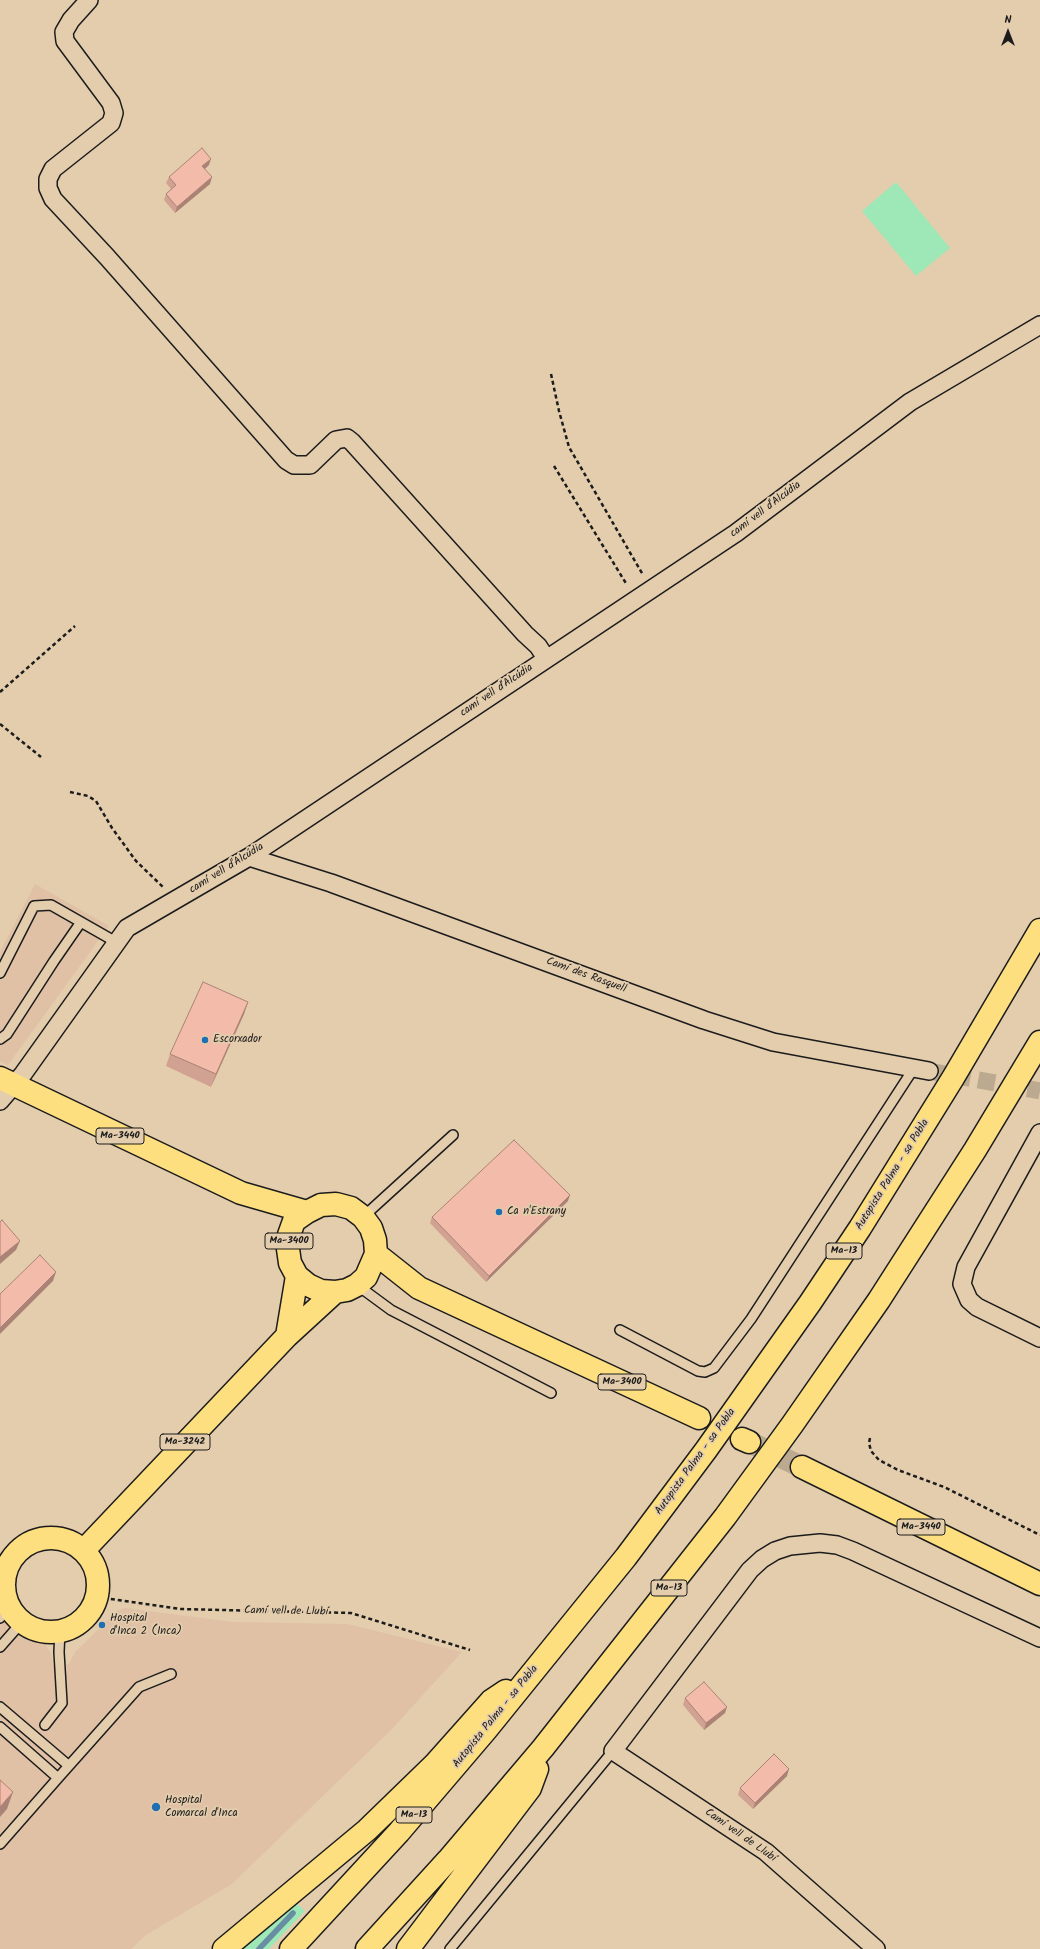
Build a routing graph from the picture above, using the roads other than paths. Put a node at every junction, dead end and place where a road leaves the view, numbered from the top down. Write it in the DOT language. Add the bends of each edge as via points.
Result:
graph roads {
  1 [pos="89,0"];
  2 [pos="1040,325"];
  3 [pos="546,658"];
  4 [pos="249,857"];
  5 [pos="82,922"];
  6 [pos="1040,930"];
  7 [pos="116,942"];
  8 [pos="0,973"];
  9 [pos="0,1039"];
  10 [pos="1040,1042"];
  11 [pos="922,1070"];
  12 [pos="7,1082"];
  13 [pos="0,1101"];
  14 [pos="1040,1133"];
  15 [pos="453,1135"];
  16 [pos="249,1195"];
  17 [pos="307,1212"];
  18 [pos="363,1217"];
  19 [pos="289,1235"];
  20 [pos="376,1254"];
  21 [pos="297,1276"];
  22 [pos="361,1281"];
  23 [pos="419,1288"];
  24 [pos="335,1292"];
  25 [pos="620,1330"];
  26 [pos="287,1336"];
  27 [pos="1040,1338"];
  28 [pos="551,1393"];
  29 [pos="699,1418"];
  30 [pos="802,1468"];
  31 [pos="84,1550"];
  32 [pos="3,1569"];
  33 [pos="1040,1584"];
  34 [pos="10,1616"];
  35 [pos="60,1630"];
  36 [pos="1040,1638"];
  37 [pos="0,1647"];
  38 [pos="171,1674"];
  39 [pos="530,1675"];
  40 [pos="0,1707"];
  41 [pos="45,1725"];
  42 [pos="0,1727"];
  43 [pos="543,1748"];
  44 [pos="613,1751"];
  45 [pos="68,1765"];
  46 [pos="58,1778"];
  47 [pos="0,1844"];
  48 [pos="224,1949"];
  49 [pos="292,1949"];
  50 [pos="367,1949"];
  51 [pos="408,1949"];
  52 [pos="450,1949"];
  53 [pos="876,1949"];
  1 -- 3 [label="street" via="71,20 64,32 65,41 111,103 114,113 111,123 53,169 48,179 48,188 53,199 286,460 294,465 310,465 336,440 347,438 538,646"];
  2 -- 3 [label="street, camí vell d'Alcúdia" via="910,402 736,533"];
  3 -- 4 [label="street, camí vell d'Alcúdia"];
  4 -- 7 [label="street, camí vell d'Alcúdia" via="127,928"];
  4 -- 11 [label="street, Camí des Rasquell" via="338,885 704,1020 772,1042"];
  5 -- 7 [label="lane"];
  5 -- 8 [label="lane" via="51,905 34,906"];
  5 -- 9 [label="lane" via="7,1034"];
  6 -- 39 [label="main road, Autopista Palma - sa Pobla / Ma-13" via="953,1078 810,1303 658,1514"];
  7 -- 12 [label="street, camí vell d'Alcúdia"];
  10 -- 43 [label="main road, Ma-13" via="923,1232 792,1425 725,1517"];
  11 -- 25 [label="lane" via="751,1319 714,1368 704,1372 698,1371"];
  12 -- 13 [label="street, camí vell d'Alcúdia"];
  12 -- 16 [label="main road, Ma-3440"];
  14 -- 27 [label="street" via="966,1267 962,1284 969,1300 977,1307"];
  15 -- 18 [label="lane"];
  16 -- 17 [label="main road, Ma-3440"];
  16 -- 19 [label="main road, Ma-3440"];
  17 -- 18 [label="main road, Ma-3400" via="321,1205 336,1204 351,1208"];
  17 -- 19 [label="main road, Ma-3400" via="294,1221"];
  18 -- 20 [label="main road, Ma-3400" via="376,1240"];
  19 -- 21 [label="main road, Ma-3400" via="290,1263"];
  20 -- 22 [label="main road"];
  20 -- 23 [label="main road, Ma-3400"];
  21 -- 24 [label="main road" via="308,1286 321,1291"];
  21 -- 26 [label="main road"];
  22 -- 23 [label="main road, Ma-3400"];
  22 -- 24 [label="main road" via="347,1290"];
  22 -- 28 [label="lane" via="391,1310"];
  23 -- 29 [label="main road, Ma-3400"];
  24 -- 26 [label="main road, Ma-3242"];
  26 -- 31 [label="main road, Ma-3242"];
  30 -- 33 [label="main road, Ma-3440"];
  31 -- 32 [label="main road" via="71,1542 56,1538 40,1539 26,1545"];
  31 -- 35 [label="main road" via="97,1572 97,1597 91,1611 80,1622 66,1630"];
  32 -- 34 [label="main road"];
  34 -- 35 [label="main road" via="35,1629 51,1632"];
  34 -- 37 [label="lane"];
  35 -- 41 [label="lane" via="62,1703"];
  36 -- 44 [label="street" via="837,1545 820,1543 790,1546 769,1555 750,1570"];
  38 -- 45 [label="lane" via="139,1687"];
  39 -- 48 [label="main road" via="491,1701 434,1765 367,1830"];
  39 -- 49 [label="main road, Autopista Palma - sa Pobla / Ma-13" via="418,1810"];
  40 -- 45 [label="lane"];
  42 -- 46 [label="lane"];
  43 -- 50 [label="main road, Ma-13" via="448,1860"];
  43 -- 51 [label="main road" via="530,1788"];
  44 -- 52 [label="lane"];
  44 -- 53 [label="street, Camí vell de Llubí" via="766,1852"];
  45 -- 46 [label="lane"];
  46 -- 47 [label="lane"];
}
